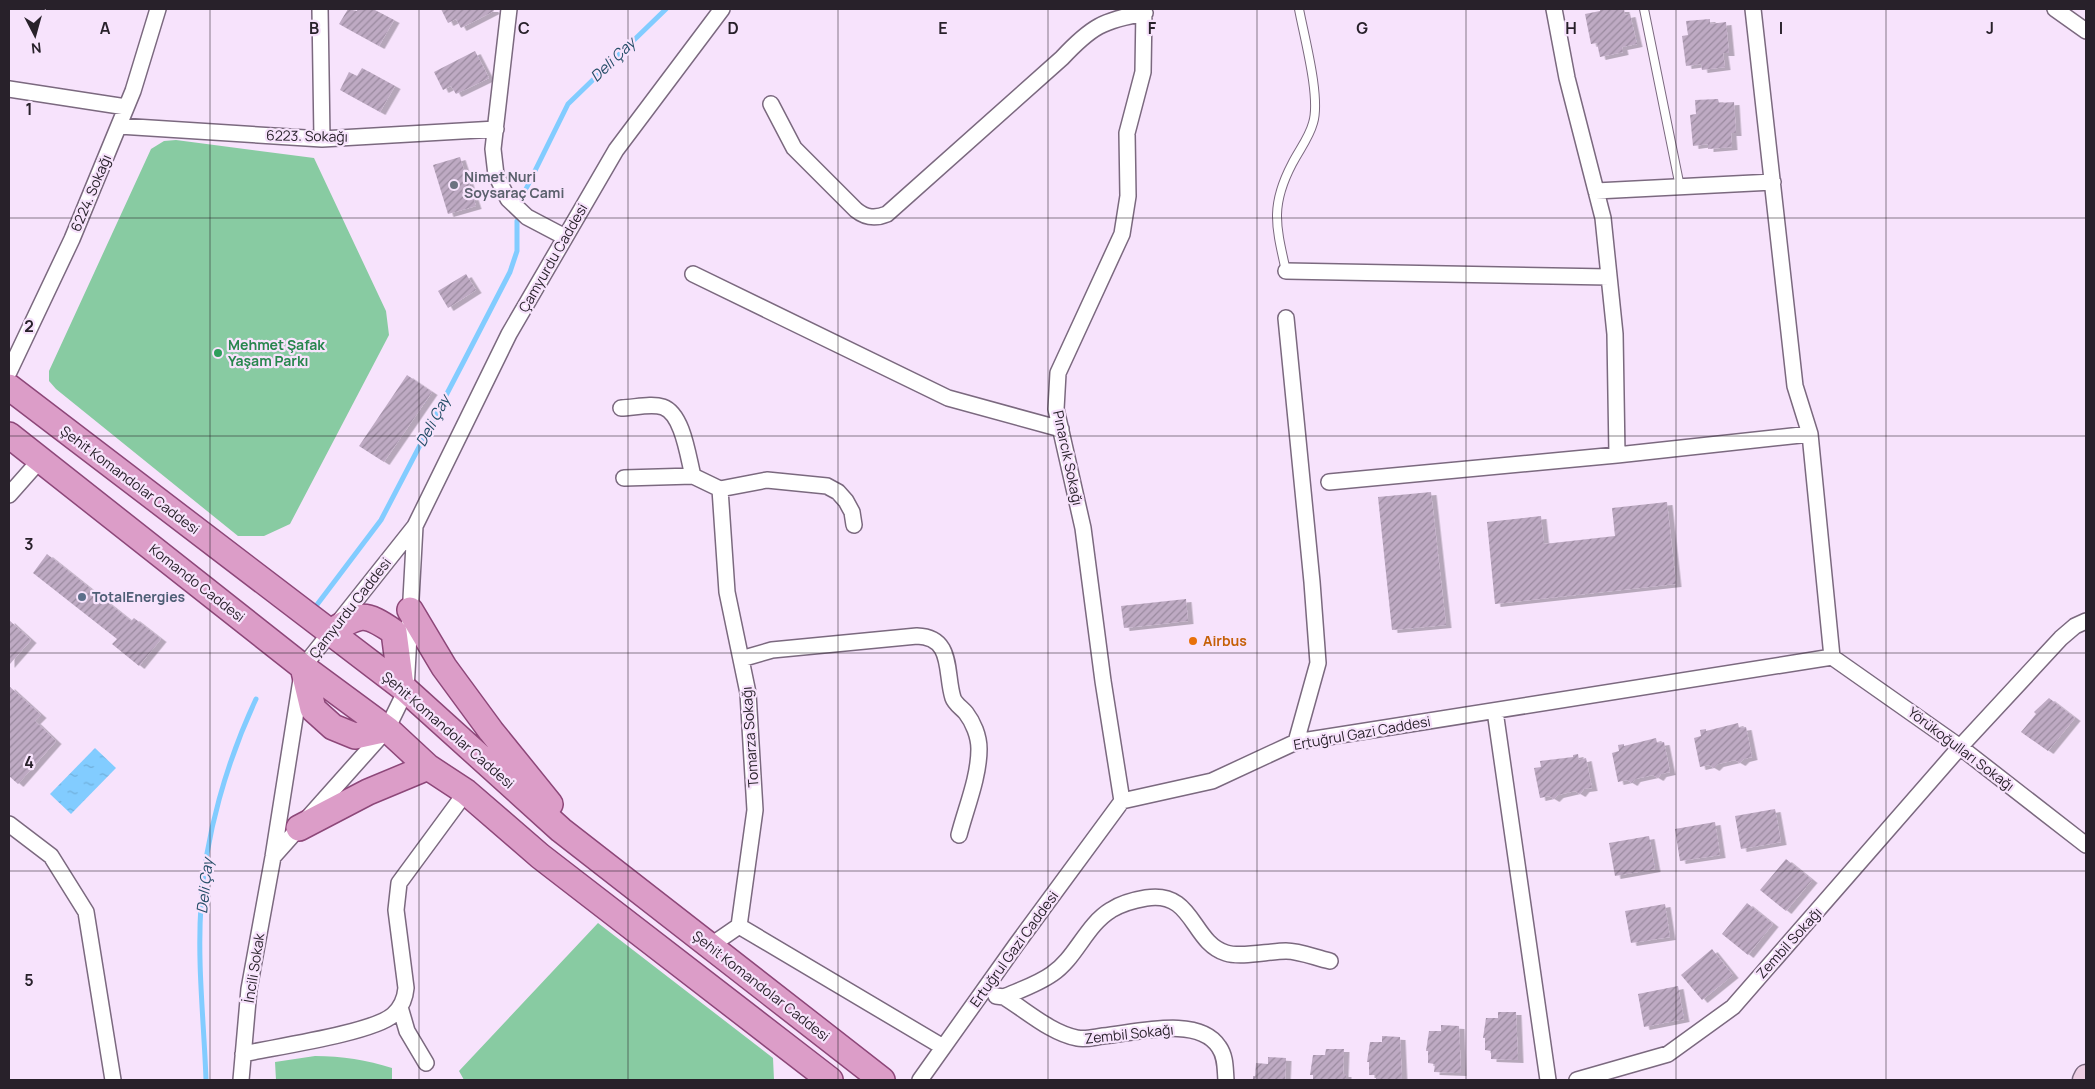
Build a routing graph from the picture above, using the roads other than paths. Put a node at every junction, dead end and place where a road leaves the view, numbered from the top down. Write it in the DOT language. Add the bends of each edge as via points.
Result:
graph roads {
  1 [pos="158,9"];
  2 [pos="320,9"];
  3 [pos="509,9"];
  4 [pos="722,9"];
  5 [pos="1299,9"];
  6 [pos="1554,9"];
  7 [pos="1644,9"];
  8 [pos="1754,9"];
  9 [pos="2055,9"];
  10 [pos="1144,11"];
  11 [pos="2086,31"];
  12 [pos="9,89"];
  13 [pos="771,104"];
  14 [pos="126,107"];
  15 [pos="118,126"];
  16 [pos="496,129"];
  17 [pos="322,138"];
  18 [pos="1773,182"];
  19 [pos="1680,187"];
  20 [pos="1596,191"];
  21 [pos="565,237"];
  22 [pos="1286,270"];
  23 [pos="693,274"];
  24 [pos="1609,277"];
  25 [pos="1286,318"];
  26 [pos="9,372"];
  27 [pos="9,387"];
  28 [pos="620,408"];
  29 [pos="1060,429"];
  30 [pos="1810,434"];
  31 [pos="9,435"];
  32 [pos="1617,455"];
  33 [pos="40,460"];
  34 [pos="693,476"];
  35 [pos="624,478"];
  36 [pos="1329,482"];
  37 [pos="720,489"];
  38 [pos="9,495"];
  39 [pos="854,524"];
  40 [pos="415,526"];
  41 [pos="2086,607"];
  42 [pos="410,610"];
  43 [pos="2081,624"];
  44 [pos="330,632"];
  45 [pos="1832,657"];
  46 [pos="741,659"];
  47 [pos="303,667"];
  48 [pos="403,688"];
  49 [pos="1495,711"];
  50 [pos="387,729"];
  51 [pos="1296,742"];
  52 [pos="1960,747"];
  53 [pos="428,767"];
  54 [pos="466,792"];
  55 [pos="1122,801"];
  56 [pos="9,824"];
  57 [pos="299,828"];
  58 [pos="959,835"];
  59 [pos="2086,845"];
  60 [pos="591,854"];
  61 [pos="273,857"];
  62 [pos="739,926"];
  63 [pos="710,946"];
  64 [pos="1330,961"];
  65 [pos="981,994"];
  66 [pos="1004,997"];
  67 [pos="400,1007"];
  68 [pos="943,1047"];
  69 [pos="243,1054"];
  70 [pos="426,1063"];
  71 [pos="2086,1076"];
  72 [pos="113,1080"];
  73 [pos="241,1080"];
  74 [pos="830,1080"];
  75 [pos="882,1080"];
  76 [pos="920,1080"];
  77 [pos="1226,1080"];
  78 [pos="1548,1080"];
  79 [pos="1577,1080"];
  80 [pos="2084,1080"];
  1 -- 14 [label="street, 6224. Sokağı"];
  2 -- 17 [label="street"];
  3 -- 16 [label="street"];
  4 -- 21 [label="street, Çamyurdu Caddesi" via="616,150"];
  5 -- 22 [label="lane" via="1312,86 1314,122 1278,199 1276,225"];
  6 -- 20 [label="street"];
  7 -- 19 [label="lane"];
  8 -- 18 [label="street"];
  9 -- 11 [label="street"];
  10 -- 13 [label="street" via="1113,18 1084,34 1062,58 879,218 871,218 856,210 794,148"];
  10 -- 29 [label="street, Pınarcık Sokağı" via="1143,72 1127,133 1128,196 1122,234 1058,373 1056,409"];
  12 -- 14 [label="street"];
  14 -- 15 [label="street, 6224. Sokağı"];
  15 -- 17 [label="street, 6223. Sokağı"];
  15 -- 26 [label="street, 6224. Sokağı" via="72,239"];
  16 -- 17 [label="street, 6223. Sokağı"];
  16 -- 21 [label="street" via="493,149 496,175 508,199 527,217"];
  18 -- 19 [label="street"];
  18 -- 30 [label="street" via="1795,386"];
  19 -- 20 [label="street"];
  20 -- 24 [label="street" via="1603,218"];
  21 -- 40 [label="street, Çamyurdu Caddesi" via="509,334"];
  22 -- 24 [label="street"];
  23 -- 29 [label="street" via="948,398"];
  24 -- 32 [label="street" via="1615,334"];
  25 -- 51 [label="street" via="1318,663"];
  27 -- 44 [label="main road, Şehit Komandolar Caddesi"];
  28 -- 34 [label="street" via="657,406 671,411 679,424"];
  29 -- 55 [label="street, Pınarcık Sokağı" via="1083,528"];
  30 -- 32 [label="street"];
  30 -- 45 [label="street"];
  31 -- 33 [label="main road, Komando Caddesi"];
  32 -- 36 [label="street"];
  33 -- 38 [label="street"];
  33 -- 47 [label="main road, Komando Caddesi"];
  34 -- 35 [label="street"];
  34 -- 37 [label="street"];
  37 -- 39 [label="street" via="767,480 827,486 846,501"];
  37 -- 46 [label="street, Tomarza Sokağı" via="727,592"];
  40 -- 42 [label="street, Çamyurdu Caddesi"];
  40 -- 44 [label="street, Çamyurdu Caddesi"];
  41 -- 43 [label="street, Zembil Sokağı"];
  42 -- 48 [label="street, Çamyurdu Caddesi"];
  42 -- 60 [label="main road" via="444,667 491,731"];
  43 -- 52 [label="street, Zembil Sokağı" via="2061,638"];
  44 -- 47 [label="street, Çamyurdu Caddesi"];
  44 -- 48 [label="main road, Şehit Komandolar Caddesi"];
  44 -- 48 [label="main road" via="355,618 373,618 394,632"];
  45 -- 49 [label="street, Ertuğrul Gazi Caddesi"];
  45 -- 52 [label="street, Yörükoğulları Sokağı"];
  46 -- 58 [label="street" via="772,650 917,636 932,638 946,658 954,700 975,729 979,747 978,765"];
  46 -- 62 [label="street, Tomarza Sokağı" via="748,693 755,810"];
  47 -- 50 [label="main road, Komando Caddesi"];
  47 -- 61 [label="street, İncili Sokak"];
  48 -- 50 [label="street, Çamyurdu Caddesi"];
  48 -- 60 [label="main road, Şehit Komandolar Caddesi"];
  49 -- 51 [label="street, Ertuğrul Gazi Caddesi"];
  49 -- 78 [label="street"];
  50 -- 53 [label="main road"];
  50 -- 57 [label="street"];
  51 -- 55 [label="street, Ertuğrul Gazi Caddesi" via="1212,782"];
  52 -- 59 [label="street, Yörükoğulları Sokağı"];
  52 -- 79 [label="street, Zembil Sokağı" via="1733,1007 1668,1054"];
  53 -- 54 [label="main road"];
  53 -- 57 [label="main road" via="368,792"];
  54 -- 67 [label="street" via="400,883 396,910 406,988"];
  54 -- 74 [label="main road" via="540,856"];
  55 -- 65 [label="street, Ertuğrul Gazi Caddesi"];
  56 -- 72 [label="street" via="52,856 86,912"];
  57 -- 61 [label="street"];
  60 -- 63 [label="main road, Şehit Komandolar Caddesi"];
  61 -- 69 [label="street, İncili Sokak" via="249,990"];
  62 -- 63 [label="street"];
  62 -- 68 [label="street"];
  63 -- 75 [label="main road, Şehit Komandolar Caddesi"];
  64 -- 66 [label="street" via="1288,951 1226,953 1210,943 1181,906 1162,897 1152,897 1130,901 1110,911 1093,926 1053,974"];
  65 -- 66 [label="street, Zembil Sokağı"];
  65 -- 68 [label="street, Ertuğrul Gazi Caddesi"];
  66 -- 77 [label="street, Zembil Sokağı" via="1061,1034 1079,1039 1170,1029 1188,1028 1201,1032 1220,1048"];
  67 -- 69 [label="street" via="387,1020 371,1025"];
  67 -- 70 [label="street" via="407,1031"];
  68 -- 76 [label="street, Ertuğrul Gazi Caddesi"];
  69 -- 73 [label="street, İncili Sokak"];
  71 -- 80 [label="street"];
}
